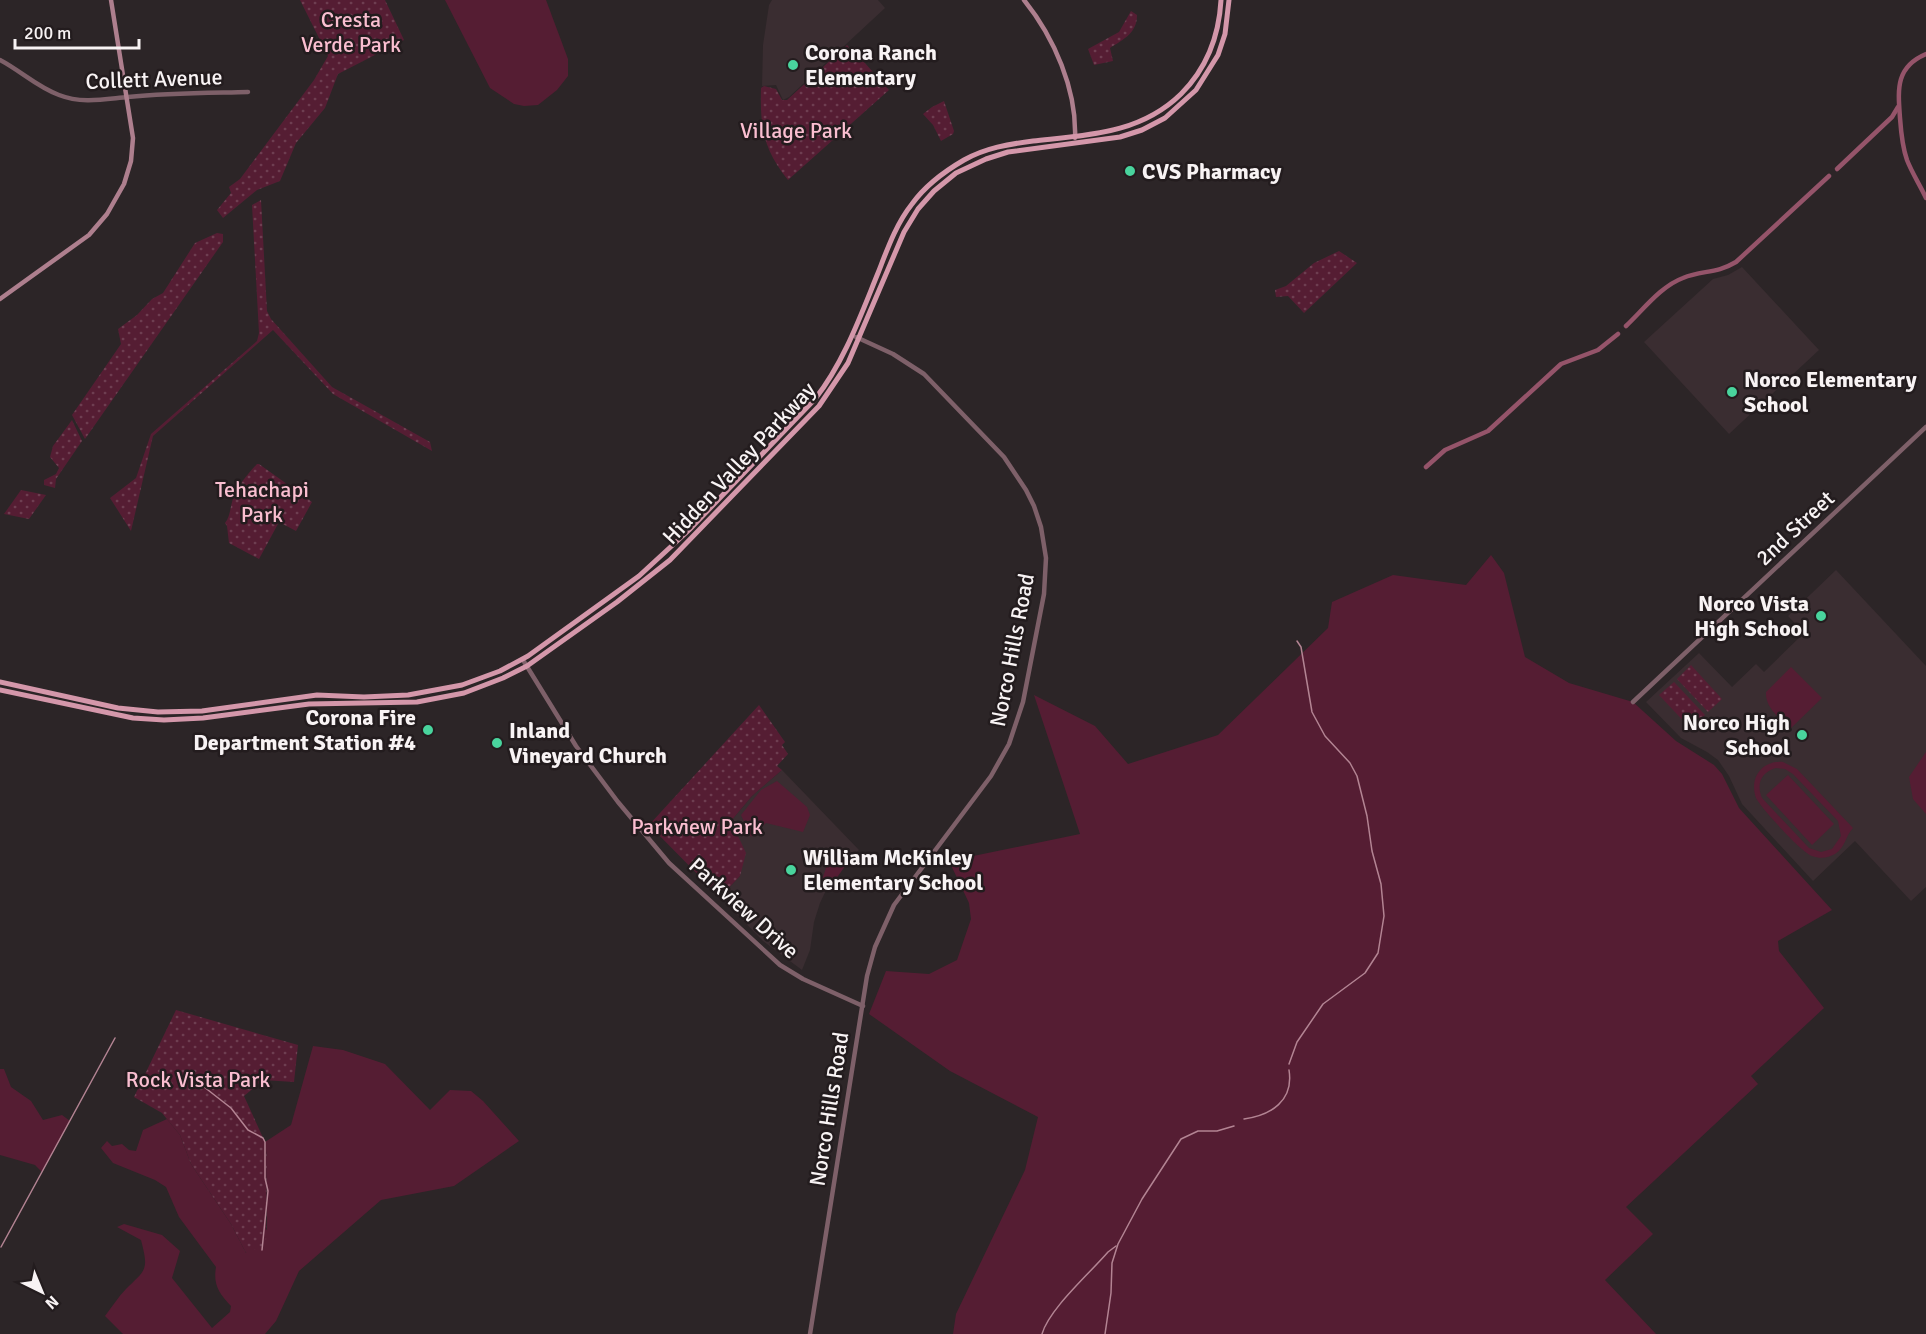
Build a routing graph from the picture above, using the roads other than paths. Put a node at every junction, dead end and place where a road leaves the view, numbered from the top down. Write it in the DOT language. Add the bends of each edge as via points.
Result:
graph roads {
  1 [pos="111,0"];
  2 [pos="1024,0"];
  3 [pos="1221,0"];
  4 [pos="1229,0"];
  5 [pos="0,60"];
  6 [pos="248,93"];
  7 [pos="127,97"];
  8 [pos="1076,136"];
  9 [pos="1077,144"];
  10 [pos="0,299"];
  11 [pos="856,337"];
  12 [pos="1926,427"];
  13 [pos="689,530"];
  14 [pos="670,560"];
  15 [pos="639,576"];
  16 [pos="617,602"];
  17 [pos="598,607"];
  18 [pos="523,660"];
  19 [pos="527,666"];
  20 [pos="0,682"];
  21 [pos="0,690"];
  22 [pos="1633,702"];
  23 [pos="863,1006"];
  24 [pos="810,1334"];
  1 -- 7 [label="main road"];
  2 -- 8 [label="main road" via="1056,52 1070,94"];
  3 -- 8 [label="main road, Hidden Valley Parkway" via="1218,32 1210,51 1190,85 1177,98 1139,123"];
  4 -- 9 [label="main road, Hidden Valley Parkway" via="1218,54 1189,97 1165,118 1142,130"];
  5 -- 7 [label="street, Collett Avenue" via="61,96 101,101"];
  6 -- 7 [label="street, Collett Avenue"];
  7 -- 10 [label="main road" via="132,153 117,200 81,242"];
  8 -- 9 [label="main road"];
  8 -- 11 [label="main road, Hidden Valley Parkway" via="1006,144 983,151 929,185 897,228"];
  9 -- 11 [label="main road, Hidden Valley Parkway" via="1008,152 986,159 956,173 934,191 904,232"];
  11 -- 13 [label="main road, Hidden Valley Parkway" via="815,399"];
  11 -- 14 [label="main road, Hidden Valley Parkway" via="843,372 819,406"];
  11 -- 23 [label="street, Norco Hills Road" via="924,374 1004,457 1034,506 1046,558 1044,594 1015,731 991,776 894,905 875,947"];
  12 -- 22 [label="street, 2nd Street"];
  13 -- 14 [label="main road"];
  13 -- 15 [label="main road, Hidden Valley Parkway"];
  14 -- 15 [label="main road"];
  14 -- 16 [label="main road, Hidden Valley Parkway"];
  15 -- 17 [label="main road, Hidden Valley Parkway"];
  16 -- 17 [label="main road"];
  16 -- 19 [label="main road, Hidden Valley Parkway"];
  17 -- 18 [label="main road, Hidden Valley Parkway"];
  18 -- 19 [label="street, Parkview Drive"];
  18 -- 20 [label="main road, Hidden Valley Parkway" via="462,685 418,694 317,694 202,711 137,711"];
  19 -- 21 [label="main road, Hidden Valley Parkway" via="464,693 417,702 309,704 164,720 133,718"];
  19 -- 23 [label="street, Parkview Drive" via="578,749 669,863 780,965"];
  23 -- 24 [label="street, Norco Hills Road"];
}
